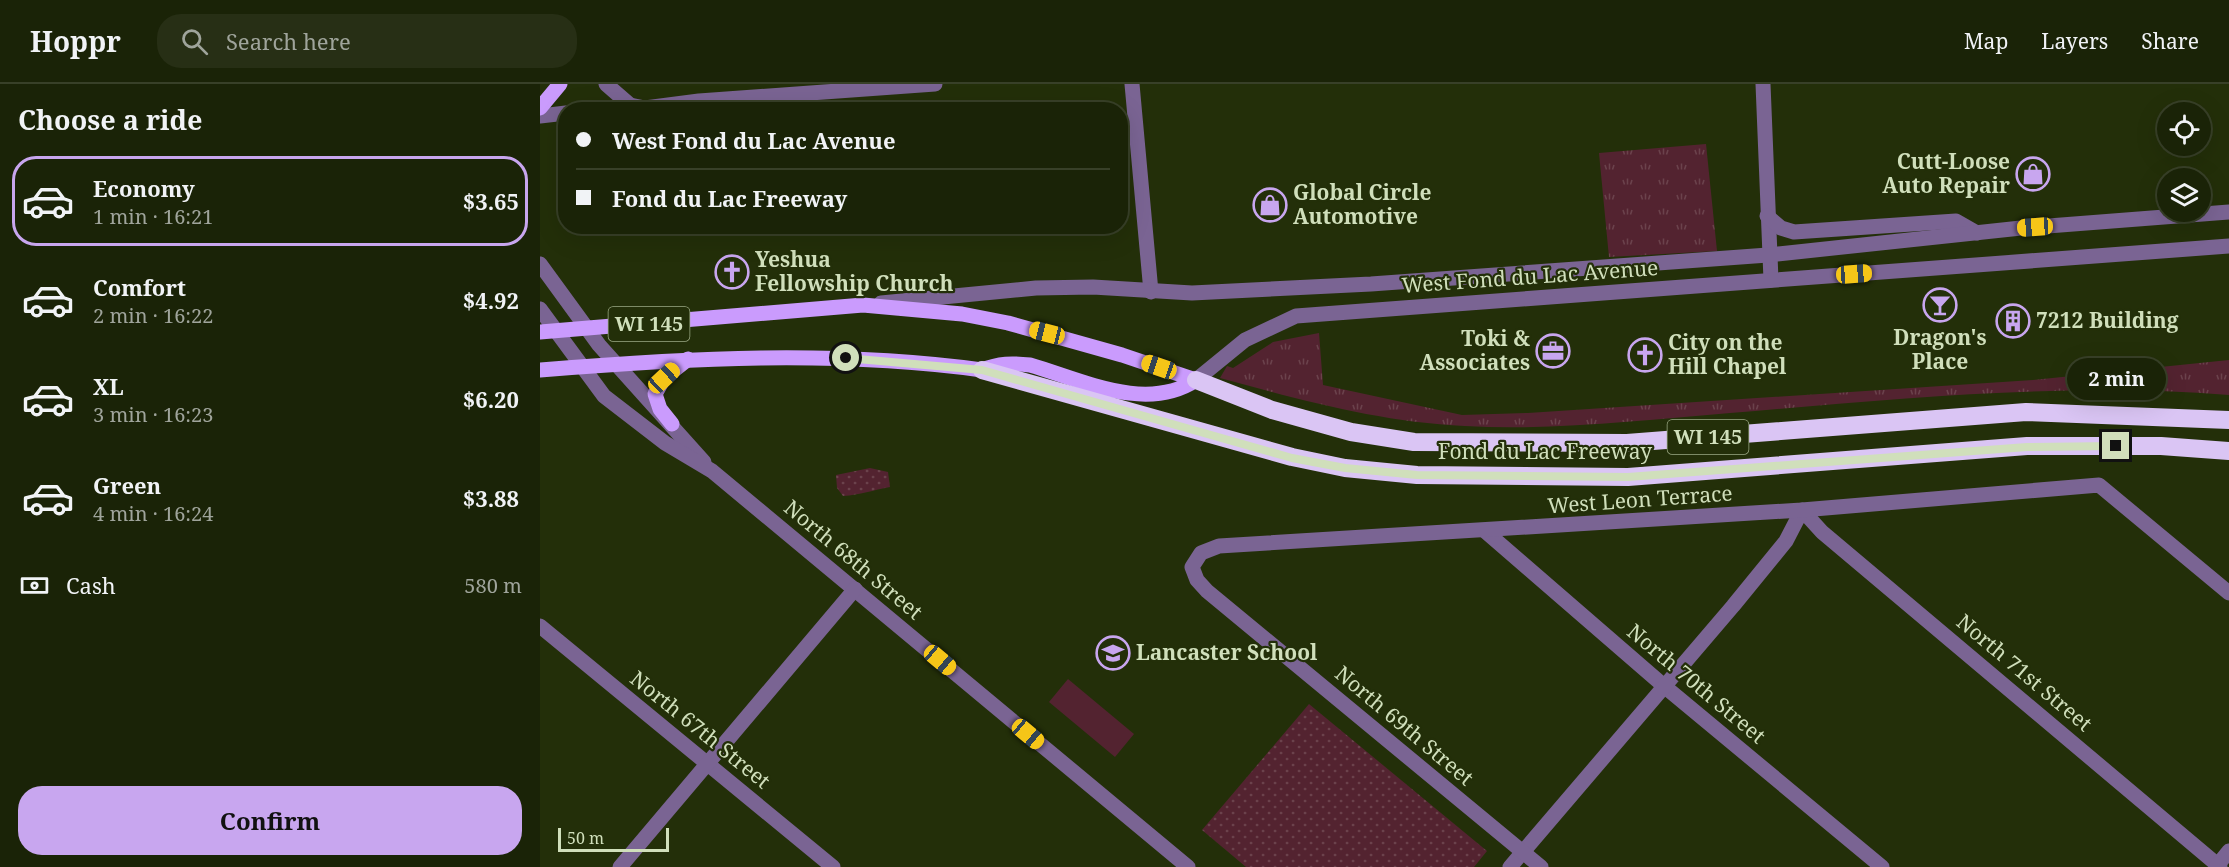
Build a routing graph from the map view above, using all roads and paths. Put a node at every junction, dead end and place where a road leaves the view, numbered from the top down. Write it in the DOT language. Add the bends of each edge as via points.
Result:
graph roads {
  1 [pos="560,84"];
  2 [pos="606,84"];
  3 [pos="935,84"];
  4 [pos="1132,84"];
  5 [pos="1763,84"];
  6 [pos="627,102"];
  7 [pos="691,102"];
  8 [pos="540,108"];
  9 [pos="558,114"];
  10 [pos="540,116"];
  11 [pos="2229,212"];
  12 [pos="1767,216"];
  13 [pos="1977,232"];
  14 [pos="2229,246"];
  15 [pos="1768,255"];
  16 [pos="540,264"];
  17 [pos="1771,280"];
  18 [pos="1151,292"];
  19 [pos="863,305"];
  20 [pos="540,309"];
  21 [pos="587,330"];
  22 [pos="556,331"];
  23 [pos="540,332"];
  24 [pos="690,358"];
  25 [pos="614,363"];
  26 [pos="580,366"];
  27 [pos="540,370"];
  28 [pos="982,370"];
  29 [pos="1196,380"];
  30 [pos="2229,420"];
  31 [pos="672,424"];
  32 [pos="2229,451"];
  33 [pos="712,471"];
  34 [pos="1802,510"];
  35 [pos="1485,531"];
  36 [pos="1192,567"];
  37 [pos="855,589"];
  38 [pos="2229,593"];
  39 [pos="540,626"];
  40 [pos="1664,686"];
  41 [pos="708,763"];
  42 [pos="2229,851"];
  43 [pos="1523,852"];
  44 [pos="2218,866"];
  45 [pos="620,867"];
  46 [pos="833,867"];
  47 [pos="1188,867"];
  48 [pos="1510,867"];
  49 [pos="1541,867"];
  50 [pos="1882,867"];
  1 -- 8 [label="main road"];
  2 -- 6 [label="street"];
  3 -- 7 [label="street"];
  4 -- 18 [label="street"];
  5 -- 12 [label="street"];
  9 -- 10 [label="street"];
  11 -- 13 [label="street, West Fond du Lac Avenue"];
  12 -- 13 [label="street" via="1781,228 1794,232 1956,221"];
  12 -- 15 [label="street"];
  13 -- 15 [label="street, West Fond du Lac Avenue"];
  14 -- 17 [label="street, West Fond du Lac Avenue"];
  15 -- 17 [label="street"];
  15 -- 18 [label="street, West Fond du Lac Avenue" via="1244,292"];
  16 -- 21 [label="street, North 68th Street"];
  17 -- 29 [label="street, West Fond du Lac Avenue" via="1296,316 1245,340"];
  18 -- 19 [label="street, West Fond du Lac Avenue" via="1036,288"];
  19 -- 21 [label="main road, West Fond du Lac Avenue / WI 145"];
  19 -- 29 [label="main road, West Fond du Lac Avenue / WI 145" via="962,314 1008,323 1111,351"];
  20 -- 22 [label="street, North 68th Street"];
  21 -- 22 [label="main road, West Fond du Lac Avenue / WI 145"];
  21 -- 25 [label="street, North 68th Street"];
  22 -- 23 [label="main road, West Fond du Lac Avenue / WI 145"];
  22 -- 26 [label="street, North 68th Street"];
  24 -- 25 [label="main road, WI 145"];
  24 -- 28 [label="main road, WI 145" via="829,357"];
  24 -- 31 [label="main road" via="664,378 656,394 660,409"];
  25 -- 26 [label="main road, WI 145"];
  25 -- 31 [label="street, North 68th Street"];
  26 -- 27 [label="main road, WI 145"];
  26 -- 33 [label="street, North 68th Street" via="604,396 665,443"];
  28 -- 29 [label="main road" via="997,364 1030,365 1141,396 1174,392"];
  28 -- 32 [label="highway, Fond du Lac Freeway / WI 145" via="1292,458 1417,475 1628,477 2027,447 2161,446"];
  29 -- 30 [label="highway, Fond du Lac Freeway / WI 145" via="1272,410 1351,432 1414,442 1627,443 2026,412"];
  31 -- 33 [label="street, North 68th Street"];
  33 -- 37 [label="street, North 68th Street"];
  34 -- 35 [label="street, West Leon Terrace"];
  34 -- 38 [label="street, West Leon Terrace" via="2099,485"];
  34 -- 40 [label="street" via="1786,541"];
  34 -- 44 [label="street, North 71st Street" via="1822,532"];
  35 -- 36 [label="street, West Leon Terrace" via="1219,546 1201,553"];
  35 -- 40 [label="street, North 70th Street"];
  36 -- 43 [label="street, North 69th Street" via="1207,591"];
  37 -- 41 [label="street"];
  37 -- 47 [label="street, North 68th Street"];
  39 -- 41 [label="street, North 67th Street"];
  40 -- 43 [label="street"];
  40 -- 50 [label="street, North 70th Street"];
  41 -- 45 [label="street"];
  41 -- 46 [label="street, North 67th Street"];
  42 -- 44 [label="street"];
  43 -- 48 [label="street"];
  43 -- 49 [label="street, North 69th Street"];
}
